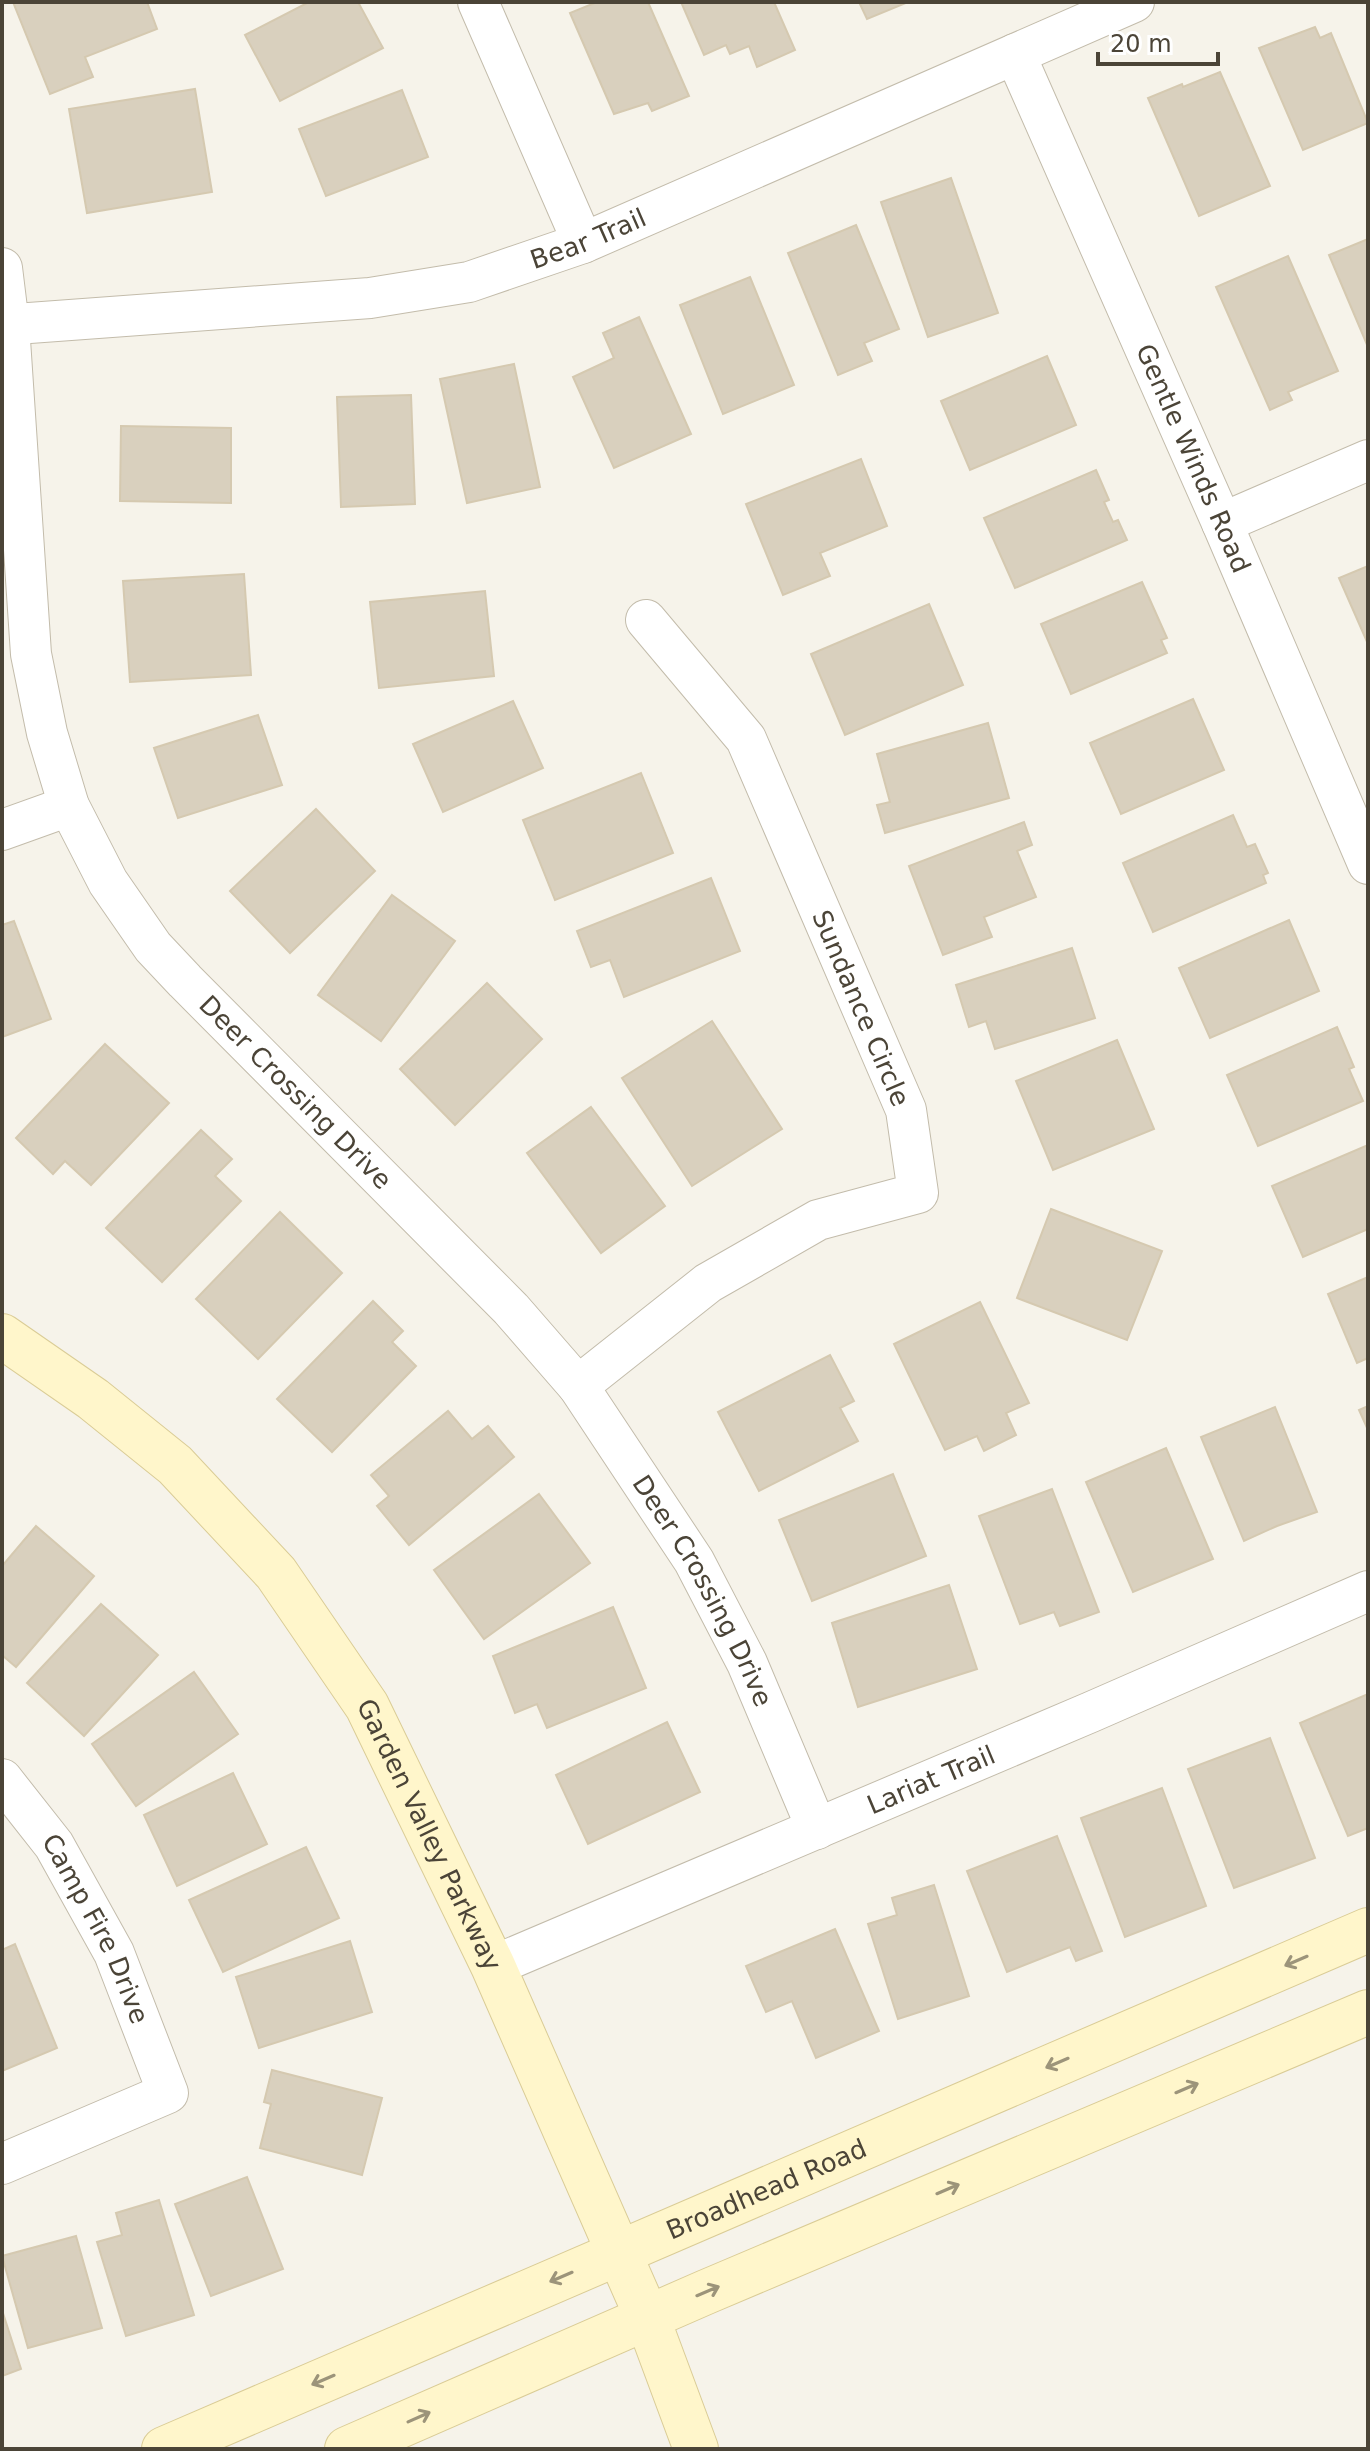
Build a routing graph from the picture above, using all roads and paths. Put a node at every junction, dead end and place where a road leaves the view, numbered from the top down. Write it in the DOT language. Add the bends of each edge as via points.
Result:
graph roads {
  1 [pos="478,2"];
  2 [pos="1134,2"];
  3 [pos="1015,54"];
  4 [pos="583,243"];
  5 [pos="2,268"];
  6 [pos="6,325"];
  7 [pos="1368,460"];
  8 [pos="1222,523"];
  9 [pos="646,620"];
  10 [pos="69,806"];
  11 [pos="2,830"];
  12 [pos="1368,864"];
  13 [pos="2,1336"];
  14 [pos="578,1386"];
  15 [pos="1368,1591"];
  16 [pos="2,1779"];
  17 [pos="817,1829"];
  18 [pos="1368,1930"];
  19 [pos="493,1966"];
  20 [pos="1368,2012"];
  21 [pos="2,2164"];
  22 [pos="619,2252"];
  23 [pos="647,2317"];
  24 [pos="164,2449"];
  25 [pos="347,2449"];
  26 [pos="696,2449"];
  1 -- 4 [label="street"];
  2 -- 3 [label="street, Bear Trail"];
  3 -- 4 [label="street, Bear Trail"];
  3 -- 8 [label="street, Gentle Winds Road"];
  4 -- 6 [label="street, Bear Trail" via="469,282 370,298"];
  5 -- 6 [label="street, Deer Crossing Drive"];
  6 -- 10 [label="street, Deer Crossing Drive" via="31,654"];
  7 -- 8 [label="street"];
  8 -- 12 [label="street, Gentle Winds Road"];
  9 -- 14 [label="street, Sundance Circle" via="746,739 906,1110 918,1193 818,1220 749,1259 708,1283"];
  10 -- 11 [label="street"];
  10 -- 14 [label="street, Deer Crossing Drive" via="108,882 153,947 511,1309"];
  13 -- 19 [label="street, Garden Valley Parkway" via="175,1465 276,1573 367,1706"];
  14 -- 17 [label="street, Deer Crossing Drive" via="694,1561 747,1663"];
  15 -- 17 [label="street, Lariat Trail"];
  16 -- 21 [label="street, Camp Fire Drive" via="54,1845 114,1953 168,2093"];
  17 -- 19 [label="street, Lariat Trail"];
  18 -- 22 [label="street, Broadhead Road, one-way"];
  19 -- 22 [label="street, Garden Valley Parkway"];
  23 -- 20 [label="street, one-way"];
  22 -- 23 [label="street, Garden Valley Parkway"];
  22 -- 24 [label="street, Broadhead Road, one-way"];
  25 -- 23 [label="street, one-way"];
  23 -- 26 [label="street, Garden Valley Parkway"];
}
